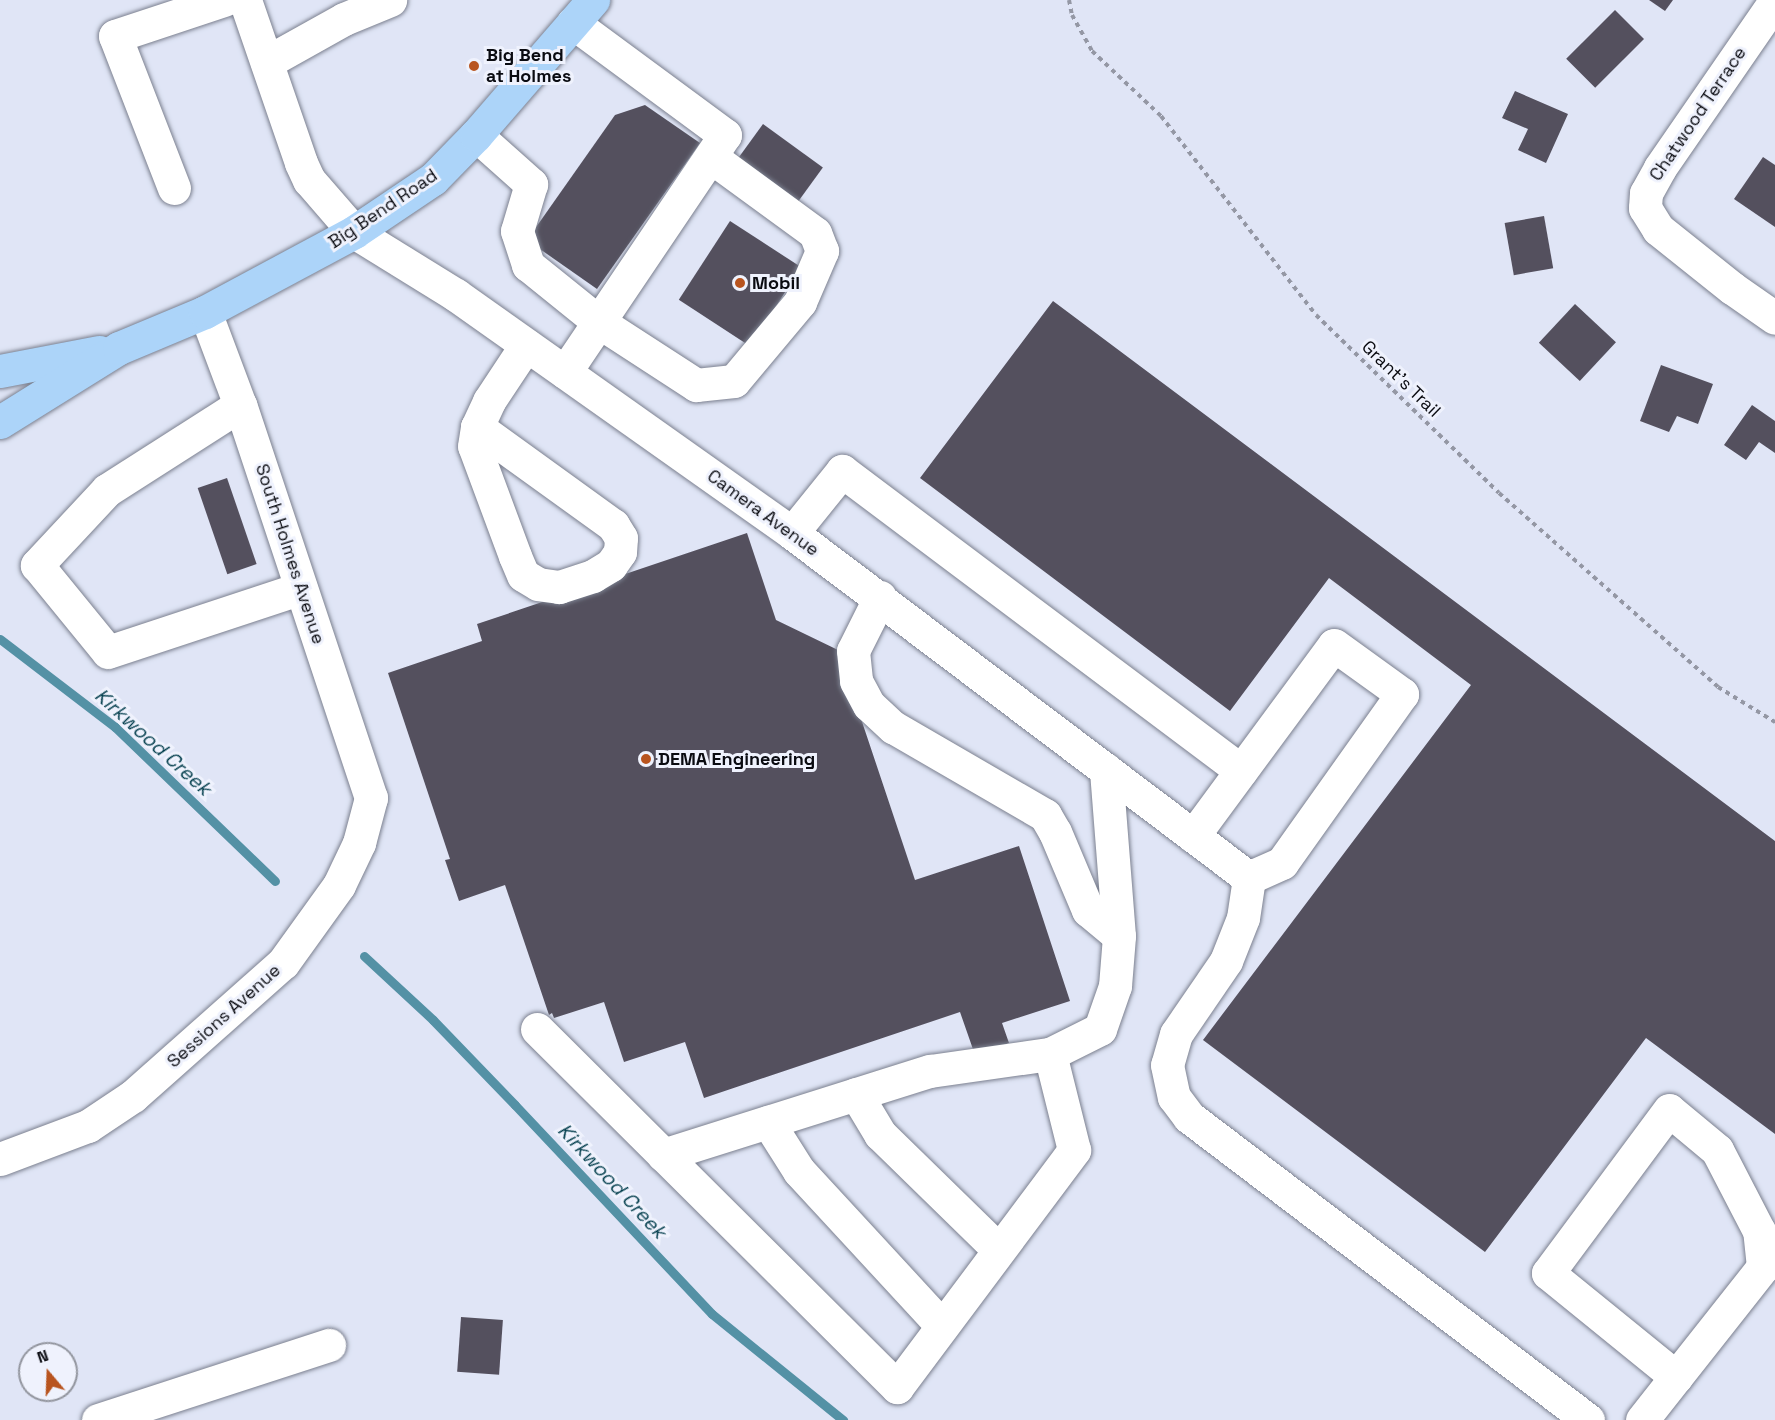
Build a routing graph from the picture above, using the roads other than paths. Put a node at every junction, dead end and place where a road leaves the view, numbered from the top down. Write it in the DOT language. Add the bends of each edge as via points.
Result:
graph roads {
  1 [pos="224,0"];
  2 [pos="245,0"];
  3 [pos="390,0"];
  4 [pos="1775,2"];
  5 [pos="340,9"];
  6 [pos="583,12"];
  7 [pos="267,62"];
  8 [pos="476,135"];
  9 [pos="711,157"];
  10 [pos="174,188"];
  11 [pos="354,232"];
  12 [pos="205,312"];
  13 [pos="1775,318"];
  14 [pos="599,322"];
  15 [pos="526,345"];
  16 [pos="119,348"];
  17 [pos="0,371"];
  18 [pos="565,372"];
  19 [pos="240,405"];
  20 [pos="0,422"];
  21 [pos="477,427"];
  22 [pos="792,533"];
  23 [pos="301,588"];
  24 [pos="880,597"];
  25 [pos="1107,770"];
  26 [pos="1241,771"];
  27 [pos="371,798"];
  28 [pos="1193,836"];
  29 [pos="1249,878"];
  30 [pos="1119,936"];
  31 [pos="537,1029"];
  32 [pos="1050,1054"];
  33 [pos="856,1094"];
  34 [pos="768,1122"];
  35 [pos="663,1155"];
  36 [pos="0,1159"];
  37 [pos="999,1250"];
  38 [pos="942,1326"];
  39 [pos="329,1345"];
  40 [pos="1676,1377"];
  41 [pos="98,1420"];
  42 [pos="1588,1420"];
  43 [pos="1642,1420"];
  1 -- 10 [label="street" via="115,36"];
  2 -- 7 [label="street"];
  3 -- 5 [label="street"];
  4 -- 13 [label="street, Chatwood Terrace" via="1660,168 1646,193 1645,208 1658,229"];
  5 -- 7 [label="street"];
  6 -- 8 [label="main road, Big Bend Road"];
  6 -- 9 [label="street" via="725,135"];
  7 -- 11 [label="street" via="309,180"];
  8 -- 11 [label="main road, Big Bend Road" via="433,179"];
  8 -- 14 [label="street" via="531,184 517,231 528,265"];
  9 -- 14 [label="street"];
  9 -- 14 [label="street" via="815,233 822,251 800,302 734,381 696,385"];
  11 -- 12 [label="main road, Big Bend Road"];
  11 -- 15 [label="street, Camera Avenue" via="456,295"];
  12 -- 16 [label="main road, Big Bend Road"];
  12 -- 19 [label="street, South Holmes Avenue"];
  14 -- 18 [label="street"];
  15 -- 18 [label="street, Camera Avenue"];
  15 -- 21 [label="street" via="489,401"];
  16 -- 17 [label="main road, Big Bend Road"];
  16 -- 20 [label="main road, Big Bend Road"];
  18 -- 22 [label="street, Camera Avenue"];
  19 -- 23 [label="street, South Holmes Avenue"];
  19 -- 23 [label="street" via="107,490 37,565 108,652"];
  21 -- 21 [label="street" via="474,446 523,575 538,584 559,587 593,576 611,565 620,552 621,538 613,525"];
  22 -- 24 [label="street, Camera Avenue"];
  22 -- 26 [label="street" via="842,471"];
  23 -- 27 [label="street, South Holmes Avenue"];
  24 -- 25 [label="street, Camera Avenue"];
  24 -- 30 [label="street" via="853,651 856,681 869,705 893,727 1045,815 1088,910"];
  25 -- 28 [label="street, Camera Avenue"];
  25 -- 30 [label="street"];
  26 -- 28 [label="street"];
  26 -- 29 [label="street" via="1334,645 1402,694 1282,863"];
  27 -- 36 [label="street, Sessions Avenue" via="359,843 339,885 283,963 133,1096 88,1126"];
  28 -- 29 [label="street, Camera Avenue"];
  29 -- 42 [label="street" via="1243,918 1226,961 1176,1034 1167,1065 1174,1097 1189,1117"];
  30 -- 32 [label="street" via="1115,986 1100,1029"];
  31 -- 35 [label="street"];
  32 -- 33 [label="street" via="930,1071"];
  32 -- 37 [label="street" via="1074,1150"];
  33 -- 34 [label="street"];
  33 -- 37 [label="street" via="880,1134"];
  34 -- 35 [label="street"];
  34 -- 38 [label="street" via="799,1170"];
  35 -- 38 [label="street" via="897,1387"];
  37 -- 38 [label="street"];
  39 -- 41 [label="street"];
  40 -- 40 [label="street" via="1762,1267 1759,1231 1717,1150 1669,1110 1548,1274"];
  40 -- 43 [label="street"];
}
